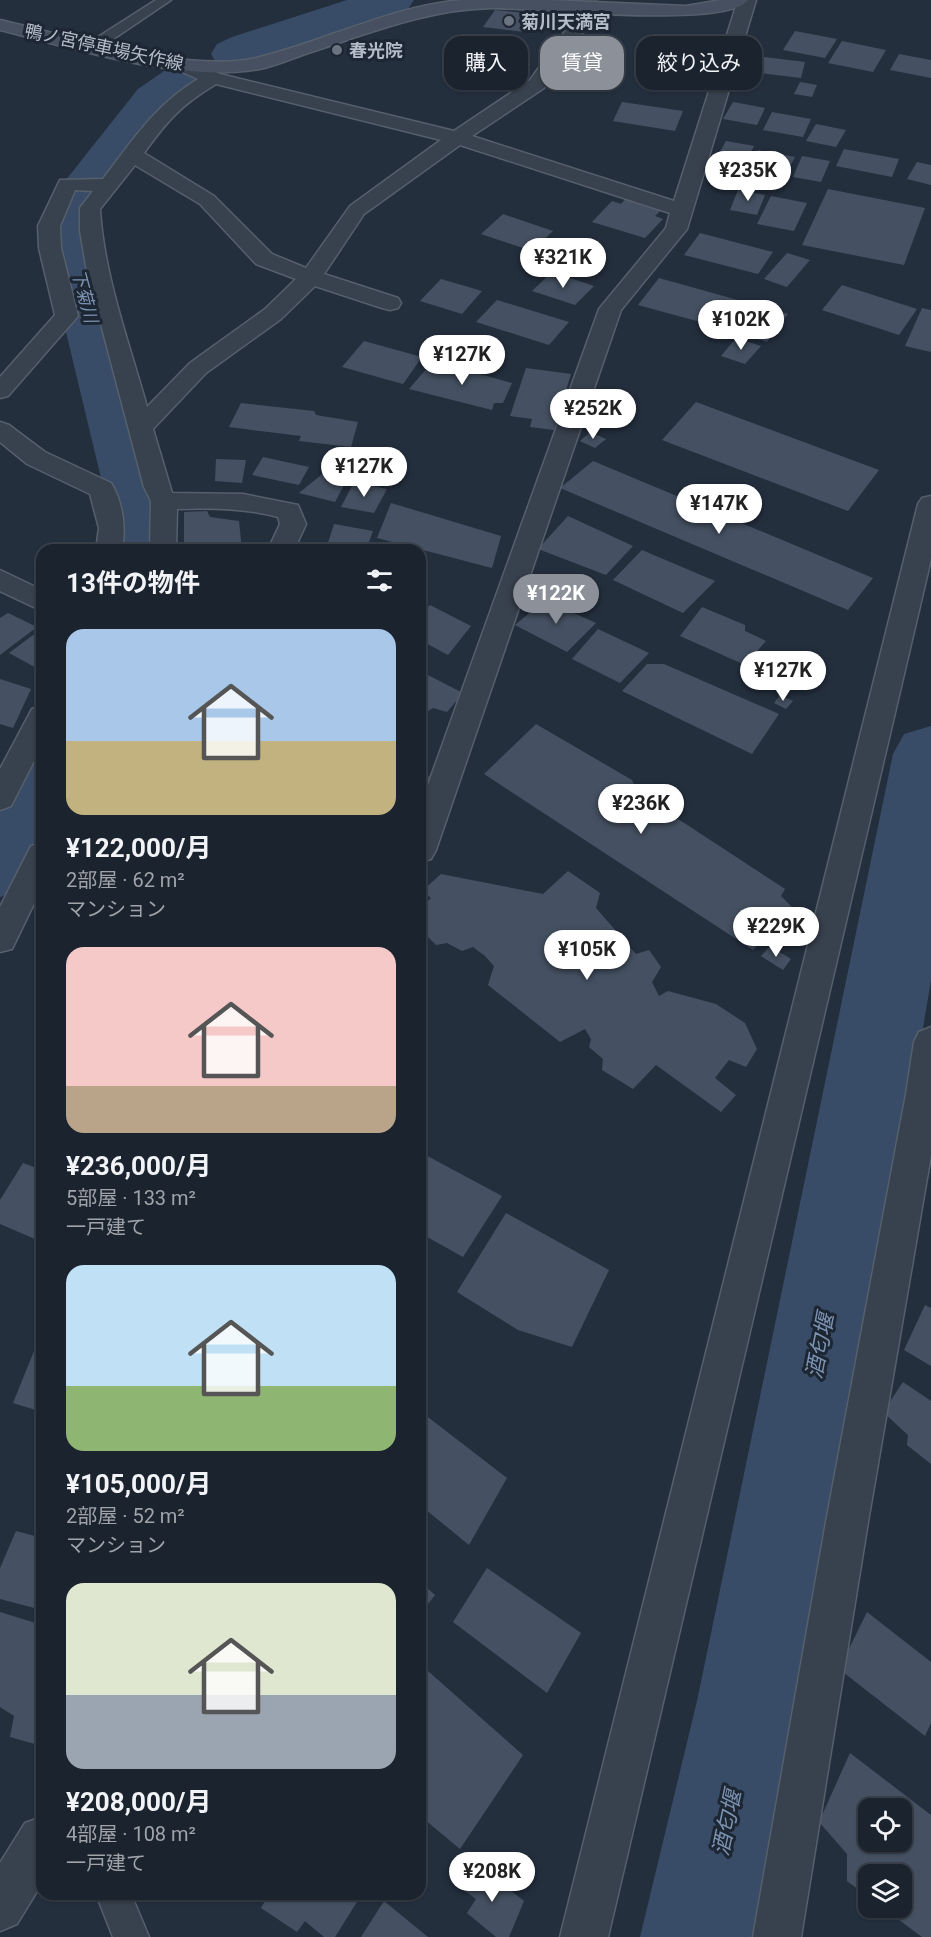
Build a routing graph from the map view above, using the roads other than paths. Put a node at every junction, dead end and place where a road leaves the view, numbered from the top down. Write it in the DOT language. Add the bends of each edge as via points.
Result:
graph roads {
  1 [pos="165,0"];
  2 [pos="739,0"];
  3 [pos="747,0"];
  4 [pos="592,6"];
  5 [pos="1,26"];
  6 [pos="92,47"];
  7 [pos="185,66"];
  8 [pos="213,78"];
  9 [pos="456,138"];
  10 [pos="133,155"];
  11 [pos="109,185"];
  12 [pos="682,210"];
  13 [pos="311,277"];
  14 [pos="390,303"];
  15 [pos="0,391"];
  16 [pos="142,426"];
  17 [pos="0,430"];
  18 [pos="164,501"];
  19 [pos="931,504"];
  20 [pos="110,544"];
  21 [pos="164,544"];
  22 [pos="284,544"];
  23 [pos="0,579"];
  24 [pos="36,599"];
  25 [pos="36,729"];
  26 [pos="0,798"];
  27 [pos="426,832"];
  28 [pos="36,867"];
  29 [pos="0,939"];
  30 [pos="931,1042"];
  31 [pos="928,1096"];
  32 [pos="36,1850"];
  33 [pos="116,1900"];
  34 [pos="0,1907"];
  35 [pos="131,1937"];
  36 [pos="584,1937"];
  37 [pos="777,1937"];
  1 -- 6 [label="lane"];
  2 -- 4 [label="main road, 鴨ノ宮停車場矢作線" via="717,8 686,11"];
  3 -- 12 [label="street"];
  4 -- 7 [label="main road, 鴨ノ宮停車場矢作線" via="491,3 441,7 261,63"];
  4 -- 9 [label="street" via="537,84"];
  5 -- 6 [label="main road, 鴨ノ宮停車場矢作線"];
  6 -- 7 [label="main road, 鴨ノ宮停車場矢作線"];
  7 -- 8 [label="street"];
  8 -- 9 [label="street"];
  8 -- 10 [label="street" via="184,95 162,115"];
  9 -- 12 [label="street"];
  9 -- 13 [label="street" via="357,210"];
  10 -- 11 [label="street"];
  10 -- 13 [label="street" via="207,201 264,259"];
  11 -- 15 [label="street" via="67,184 49,226 50,248 67,316"];
  11 -- 16 [label="street" via="90,208 91,231 98,271"];
  12 -- 27 [label="street" via="676,229 610,309"];
  13 -- 14 [label="street"];
  13 -- 16 [label="street" via="273,314 198,368"];
  16 -- 18 [label="street"];
  17 -- 20 [label="street" via="36,458 102,489 112,528"];
  18 -- 21 [label="street"];
  18 -- 22 [label="street" via="261,503 289,511 293,524"];
  19 -- 36 [label="street"];
  23 -- 24 [label="street"];
  25 -- 26 [label="street"];
  28 -- 29 [label="street"];
  30 -- 31 [label="street"];
  31 -- 37 [label="street" via="847,1522"];
  32 -- 34 [label="street"];
  33 -- 35 [label="lane"];
}
